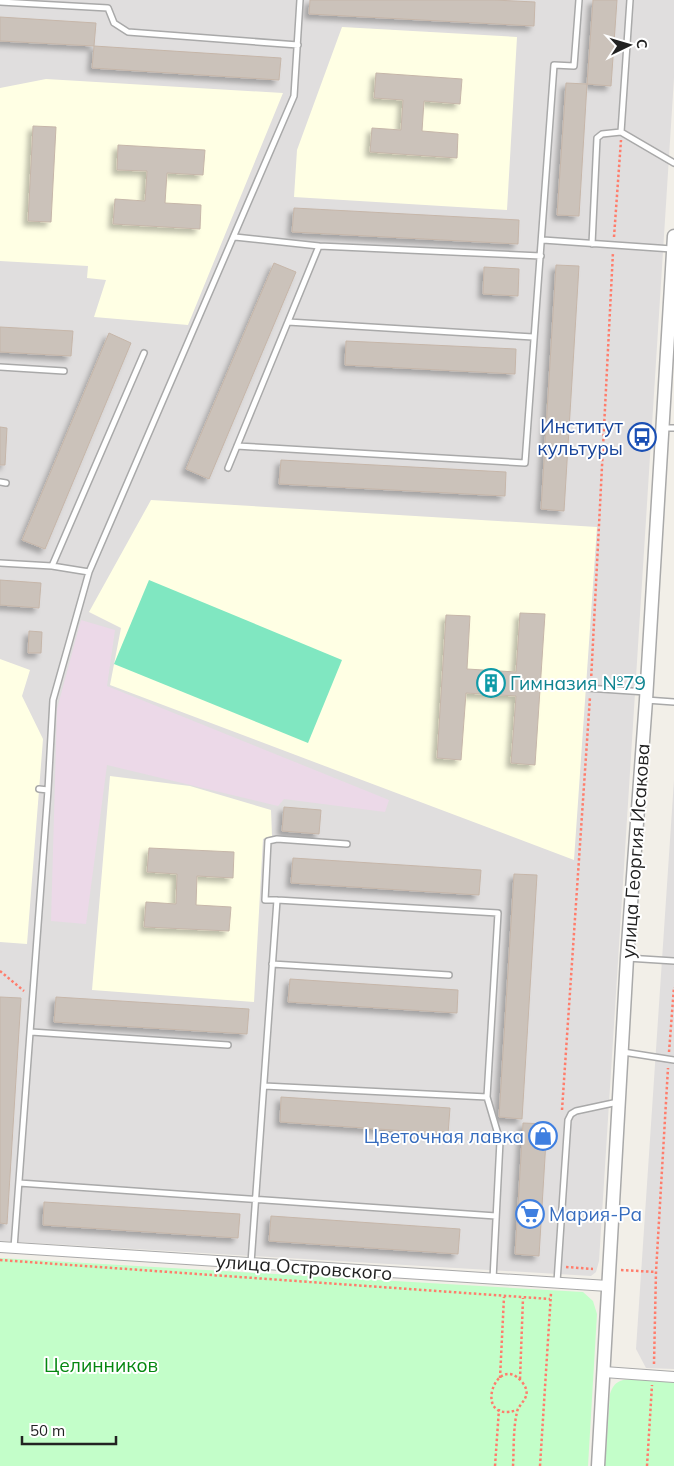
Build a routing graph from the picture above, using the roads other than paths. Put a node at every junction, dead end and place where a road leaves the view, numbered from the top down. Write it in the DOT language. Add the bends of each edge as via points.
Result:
graph roads {
  1 [pos="300,0"];
  2 [pos="579,0"];
  3 [pos="630,0"];
  4 [pos="0,2"];
  5 [pos="298,45"];
  6 [pos="621,132"];
  7 [pos="674,163"];
  8 [pos="674,236"];
  9 [pos="235,237"];
  10 [pos="542,240"];
  11 [pos="592,244"];
  12 [pos="319,246"];
  13 [pos="673,249"];
  14 [pos="541,256"];
  15 [pos="288,322"];
  16 [pos="533,337"];
  17 [pos="144,353"];
  18 [pos="0,366"];
  19 [pos="64,371"];
  20 [pos="669,428"];
  21 [pos="237,446"];
  22 [pos="228,468"];
  23 [pos="0,564"];
  24 [pos="52,566"];
  25 [pos="89,572"];
  26 [pos="588,688"];
  27 [pos="646,696"];
  28 [pos="674,702"];
  29 [pos="39,789"];
  30 [pos="48,790"];
  31 [pos="347,844"];
  32 [pos="277,900"];
  33 [pos="627,958"];
  34 [pos="674,960"];
  35 [pos="272,964"];
  36 [pos="449,975"];
  37 [pos="30,1032"];
  38 [pos="228,1044"];
  39 [pos="622,1052"];
  40 [pos="671,1060"];
  41 [pos="264,1086"];
  42 [pos="487,1098"];
  43 [pos="618,1102"];
  44 [pos="19,1183"];
  45 [pos="255,1200"];
  46 [pos="496,1216"];
  47 [pos="0,1247"];
  48 [pos="14,1248"];
  49 [pos="251,1263"];
  50 [pos="493,1279"];
  51 [pos="554,1283"];
  52 [pos="608,1286"];
  53 [pos="604,1372"];
  54 [pos="674,1377"];
  55 [pos="598,1466"];
  1 -- 5 [label="lane"];
  2 -- 10 [label="lane" via="574,66 554,65"];
  3 -- 6 [label="lane"];
  4 -- 5 [label="lane" via="108,8 114,23 128,32"];
  5 -- 9 [label="lane" via="294,96"];
  6 -- 7 [label="lane"];
  6 -- 11 [label="lane" via="602,134 597,138"];
  8 -- 13 [label="street, улица Георгия Исакова"];
  9 -- 12 [label="lane"];
  9 -- 25 [label="lane"];
  10 -- 11 [label="lane"];
  10 -- 14 [label="lane"];
  11 -- 13 [label="lane"];
  12 -- 14 [label="lane"];
  12 -- 15 [label="lane"];
  13 -- 20 [label="street, улица Георгия Исакова"];
  14 -- 16 [label="lane"];
  15 -- 16 [label="lane"];
  15 -- 21 [label="lane"];
  16 -- 21 [label="lane" via="525,463"];
  17 -- 24 [label="lane"];
  18 -- 19 [label="lane"];
  20 -- 27 [label="street, улица Георгия Исакова"];
  21 -- 22 [label="lane"];
  23 -- 24 [label="lane"];
  24 -- 25 [label="lane"];
  25 -- 30 [label="lane" via="53,700"];
  26 -- 27 [label="lane"];
  27 -- 28 [label="lane"];
  27 -- 33 [label="street, улица Георгия Исакова"];
  29 -- 30 [label="lane"];
  30 -- 37 [label="lane"];
  31 -- 32 [label="lane" via="268,841 265,900"];
  32 -- 35 [label="lane"];
  32 -- 42 [label="lane" via="498,913"];
  33 -- 34 [label="lane"];
  33 -- 39 [label="street, улица Георгия Исакова"];
  35 -- 36 [label="lane"];
  35 -- 41 [label="lane"];
  37 -- 38 [label="lane"];
  37 -- 44 [label="lane"];
  39 -- 40 [label="lane"];
  39 -- 43 [label="street, улица Георгия Исакова"];
  41 -- 42 [label="lane"];
  41 -- 45 [label="lane"];
  42 -- 46 [label="lane" via="500,1141"];
  43 -- 51 [label="lane" via="576,1111 568,1120 558,1267"];
  43 -- 52 [label="street, улица Георгия Исакова"];
  44 -- 45 [label="lane"];
  44 -- 48 [label="lane"];
  45 -- 46 [label="lane"];
  45 -- 49 [label="lane"];
  46 -- 50 [label="lane"];
  47 -- 48 [label="street, улица Островского"];
  48 -- 49 [label="street, улица Островского"];
  49 -- 50 [label="street, улица Островского"];
  50 -- 51 [label="street, улица Островского"];
  51 -- 52 [label="street, улица Островского"];
  52 -- 53 [label="street, улица Георгия Исакова"];
  53 -- 54 [label="street"];
  53 -- 55 [label="street, улица Георгия Исакова"];
}
